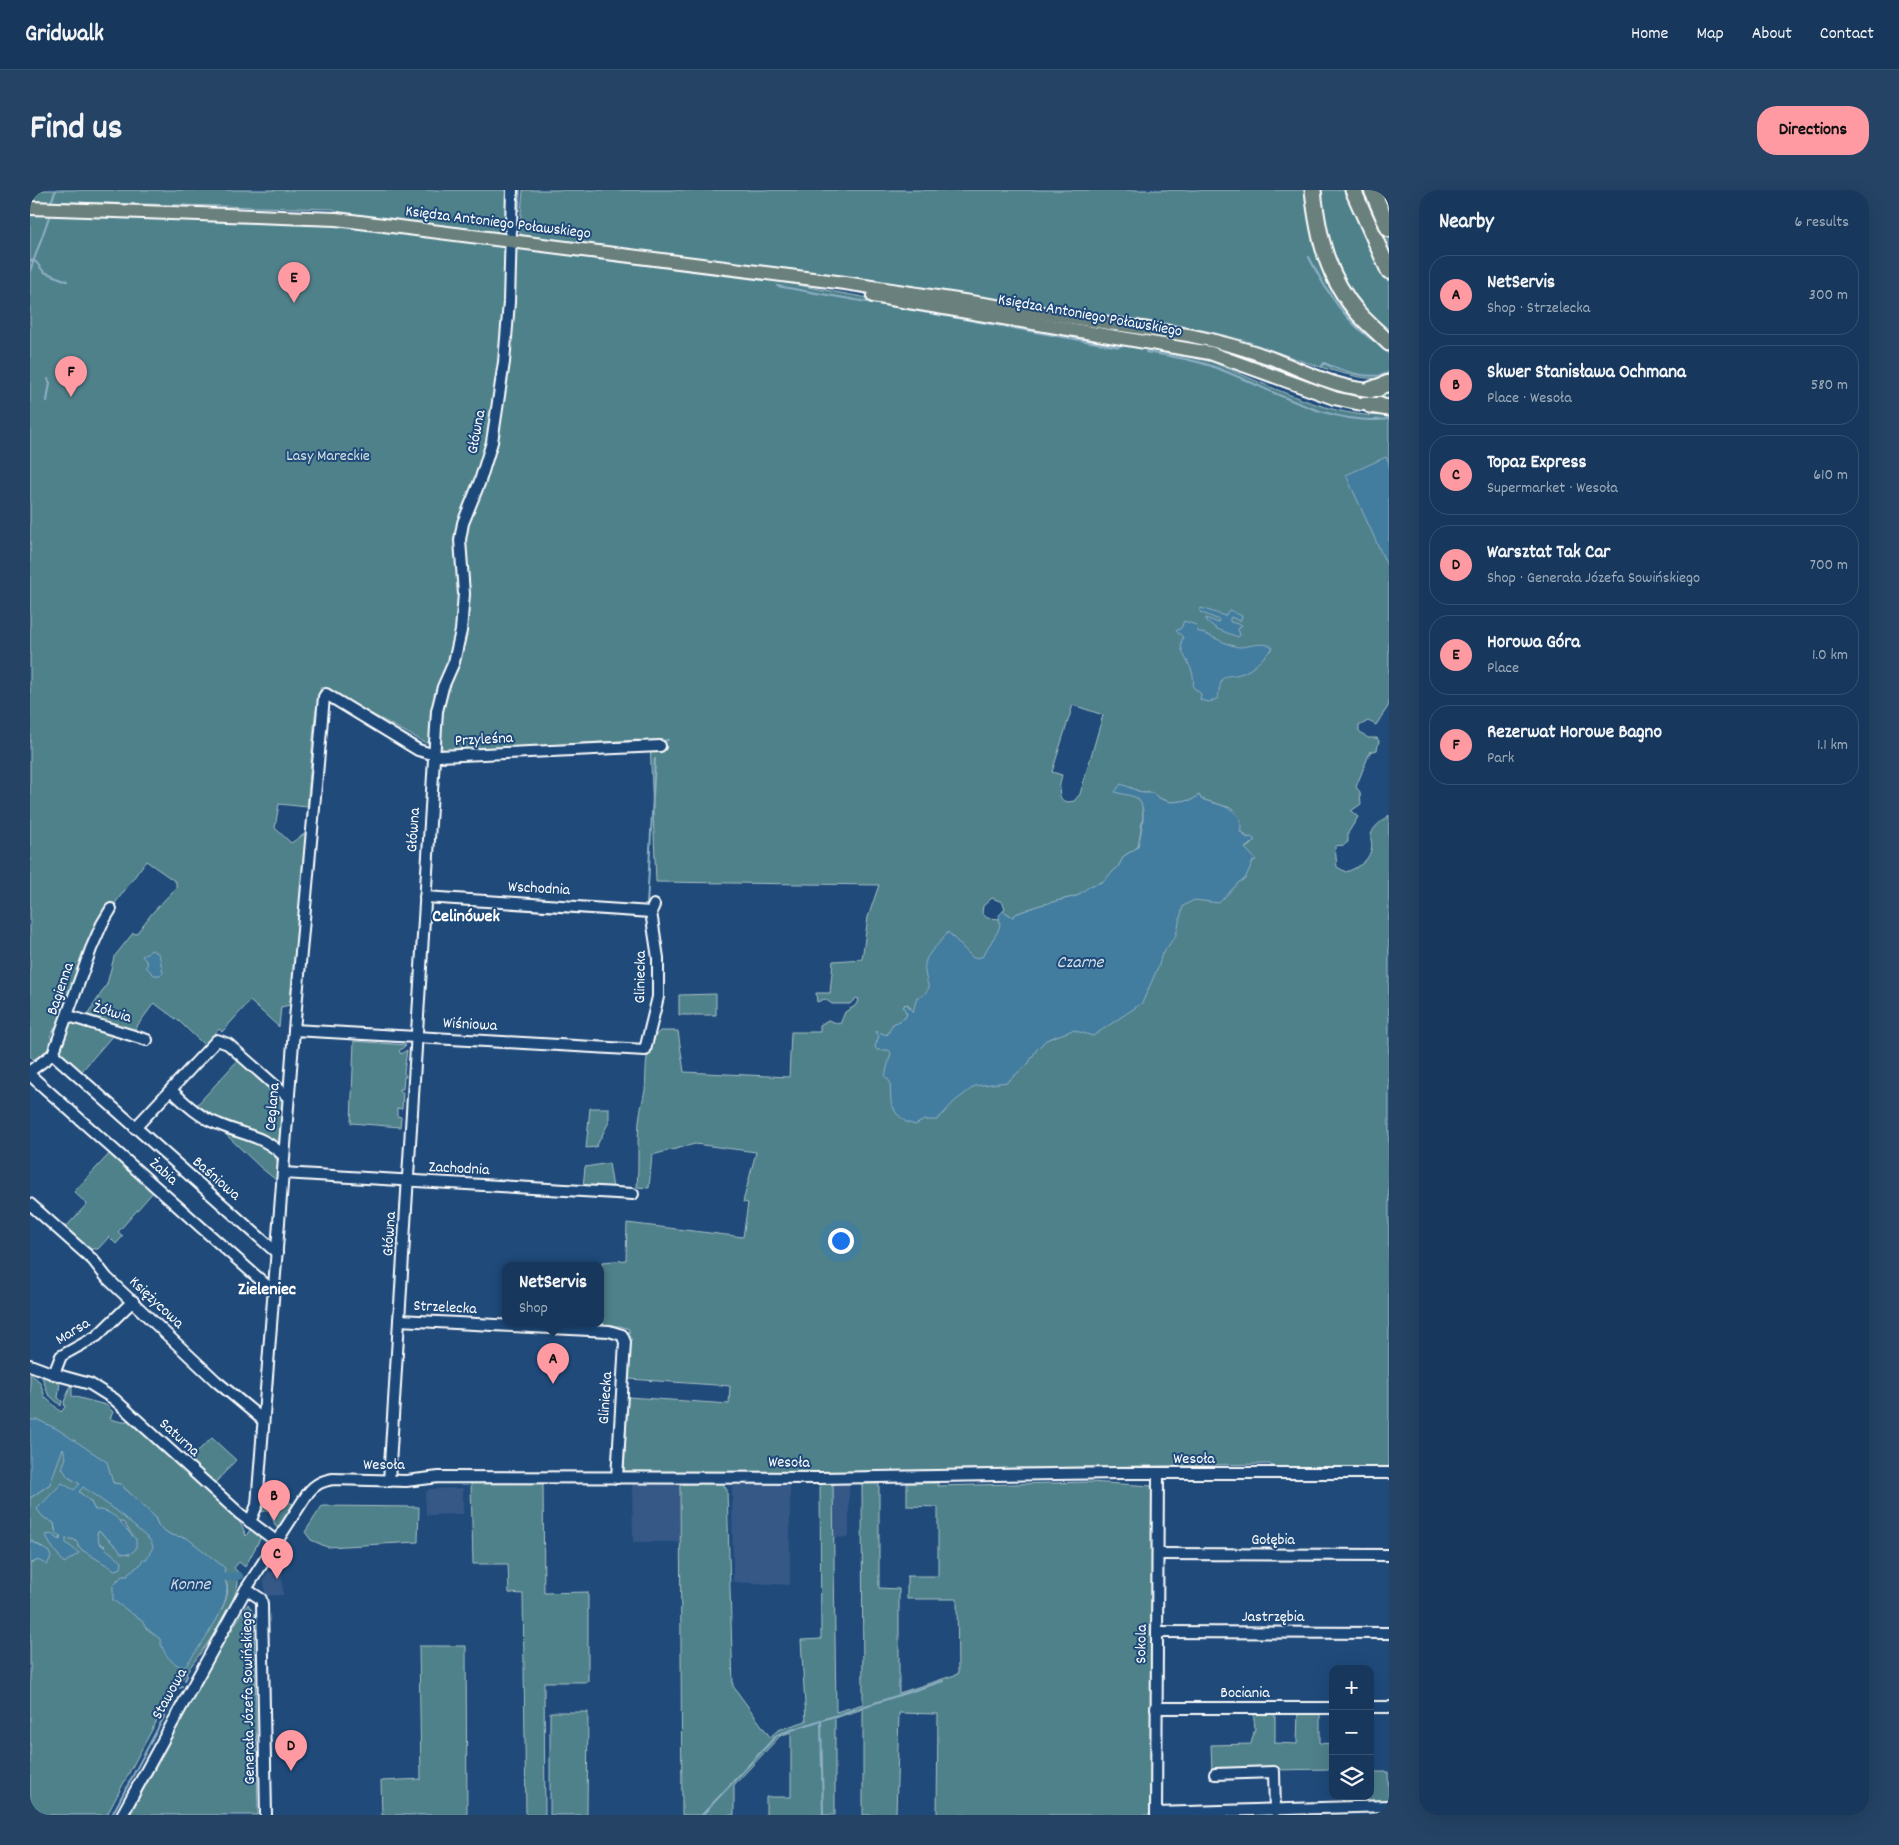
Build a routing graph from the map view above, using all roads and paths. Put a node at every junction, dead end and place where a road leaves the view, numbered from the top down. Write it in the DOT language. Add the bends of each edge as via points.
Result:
graph roads {
  1 [pos="512,190"];
  2 [pos="1313,190"];
  3 [pos="1353,190"];
  4 [pos="1372,190"];
  5 [pos="30,208"];
  6 [pos="1389,229"];
  7 [pos="509,241"];
  8 [pos="1389,271"];
  9 [pos="1386,338"];
  10 [pos="1389,383"];
  11 [pos="1389,389"];
  12 [pos="1370,398"];
  13 [pos="1389,404"];
  14 [pos="1389,408"];
  15 [pos="326,694"];
  16 [pos="660,746"];
  17 [pos="434,755"];
  18 [pos="425,897"];
  19 [pos="652,908"];
  20 [pos="111,909"];
  21 [pos="68,1016"];
  22 [pos="294,1030"];
  23 [pos="416,1037"];
  24 [pos="147,1040"];
  25 [pos="645,1050"];
  26 [pos="53,1054"];
  27 [pos="30,1071"];
  28 [pos="30,1075"];
  29 [pos="171,1090"];
  30 [pos="288,1098"];
  31 [pos="135,1128"];
  32 [pos="284,1156"];
  33 [pos="283,1173"];
  34 [pos="408,1181"];
  35 [pos="633,1194"];
  36 [pos="30,1204"];
  37 [pos="278,1253"];
  38 [pos="274,1292"];
  39 [pos="133,1301"];
  40 [pos="399,1320"];
  41 [pos="502,1325"];
  42 [pos="533,1327"];
  43 [pos="609,1331"];
  44 [pos="30,1365"];
  45 [pos="54,1374"];
  46 [pos="263,1420"];
  47 [pos="1158,1474"];
  48 [pos="1389,1474"];
  49 [pos="617,1478"];
  50 [pos="389,1481"];
  51 [pos="250,1522"];
  52 [pos="276,1541"];
  53 [pos="1158,1554"];
  54 [pos="1389,1554"];
  55 [pos="246,1589"];
  56 [pos="1157,1632"];
  57 [pos="1389,1633"];
  58 [pos="1374,1707"];
  59 [pos="1389,1707"];
  60 [pos="1156,1708"];
  61 [pos="1329,1708"];
  62 [pos="1215,1774"];
  63 [pos="1389,1806"];
  64 [pos="1275,1810"];
  65 [pos="1156,1814"];
  66 [pos="122,1815"];
  67 [pos="266,1815"];
  1 -- 7 [label="street, Główna"];
  2 -- 9 [label="highway" via="1322,250 1332,272 1353,307"];
  3 -- 8 [label="highway"];
  4 -- 6 [label="highway"];
  5 -- 7 [label="main road, Księdza Antoniego Poławskiego" via="336,219"];
  7 -- 12 [label="main road, Księdza Antoniego Poławskiego" via="920,294 1188,334 1239,347"];
  7 -- 17 [label="street, Główna" via="509,302 504,362 492,442 463,523 460,540 464,594 461,631 440,700"];
  10 -- 12 [label="highway"];
  11 -- 12 [label="main road, Księdza Antoniego Poławskiego"];
  12 -- 13 [label="main road, Księdza Antoniego Poławskiego"];
  12 -- 14 [label="highway"];
  15 -- 17 [label="street, Przyleśna" via="418,750"];
  15 -- 22 [label="street, Ceglana" via="321,706"];
  16 -- 17 [label="street, Przyleśna"];
  17 -- 18 [label="street, Główna"];
  18 -- 19 [label="street, Wschodnia"];
  18 -- 23 [label="street, Główna"];
  19 -- 25 [label="street, Gliniecka" via="658,958 658,997"];
  20 -- 21 [label="street, Bagienna" via="91,949"];
  21 -- 24 [label="street, Żółwia"];
  21 -- 26 [label="street, Bagienna"];
  22 -- 23 [label="street, Wiśniowa"];
  22 -- 30 [label="street, Ceglana"];
  23 -- 25 [label="street, Wiśniowa"];
  23 -- 34 [label="street, Główna"];
  26 -- 27 [label="street"];
  26 -- 31 [label="street, Baśniowa"];
  28 -- 38 [label="street, Żabia"];
  29 -- 30 [label="street" via="215,1042 222,1040"];
  29 -- 31 [label="street"];
  29 -- 32 [label="street" via="200,1115 261,1138"];
  30 -- 32 [label="street, Ceglana"];
  31 -- 37 [label="street, Baśniowa"];
  32 -- 33 [label="street, Ceglana"];
  33 -- 34 [label="street, Zachodnia"];
  33 -- 37 [label="street, Ceglana"];
  34 -- 35 [label="street, Zachodnia"];
  34 -- 40 [label="street, Główna"];
  36 -- 39 [label="street, Księżycowa"];
  37 -- 38 [label="street, Ceglana"];
  38 -- 46 [label="street, Ceglana"];
  39 -- 45 [label="street, Marsa" via="97,1336 65,1352"];
  39 -- 46 [label="street, Księżycowa"];
  40 -- 41 [label="street, Strzelecka"];
  40 -- 50 [label="street, Główna"];
  42 -- 43 [label="street, Strzelecka"];
  43 -- 49 [label="street, Gliniecka" via="622,1335 625,1342"];
  44 -- 45 [label="street"];
  45 -- 51 [label="street, Saturna" via="83,1382 114,1398"];
  46 -- 51 [label="street, Ceglana" via="257,1505"];
  47 -- 48 [label="street, Wesoła"];
  47 -- 49 [label="street, Wesoła"];
  47 -- 53 [label="street, Sokola"];
  49 -- 50 [label="street, Wesoła" via="439,1477"];
  50 -- 52 [label="street, Wesoła" via="334,1479 317,1484"];
  51 -- 52 [label="street, Saturna"];
  52 -- 55 [label="street, Wesoła"];
  53 -- 54 [label="street, Gołębia"];
  53 -- 56 [label="street, Sokola"];
  55 -- 66 [label="street, Stawowa"];
  55 -- 67 [label="street, Generała Józefa Sowińskiego" via="261,1599 262,1604"];
  56 -- 57 [label="street, Jastrzębia"];
  56 -- 60 [label="street, Sokola"];
  58 -- 59 [label="street"];
  60 -- 61 [label="street, Bociania"];
  60 -- 65 [label="street, Sokola"];
  62 -- 64 [label="street" via="1274,1772"];
  63 -- 64 [label="street"];
  64 -- 65 [label="street"];
}
